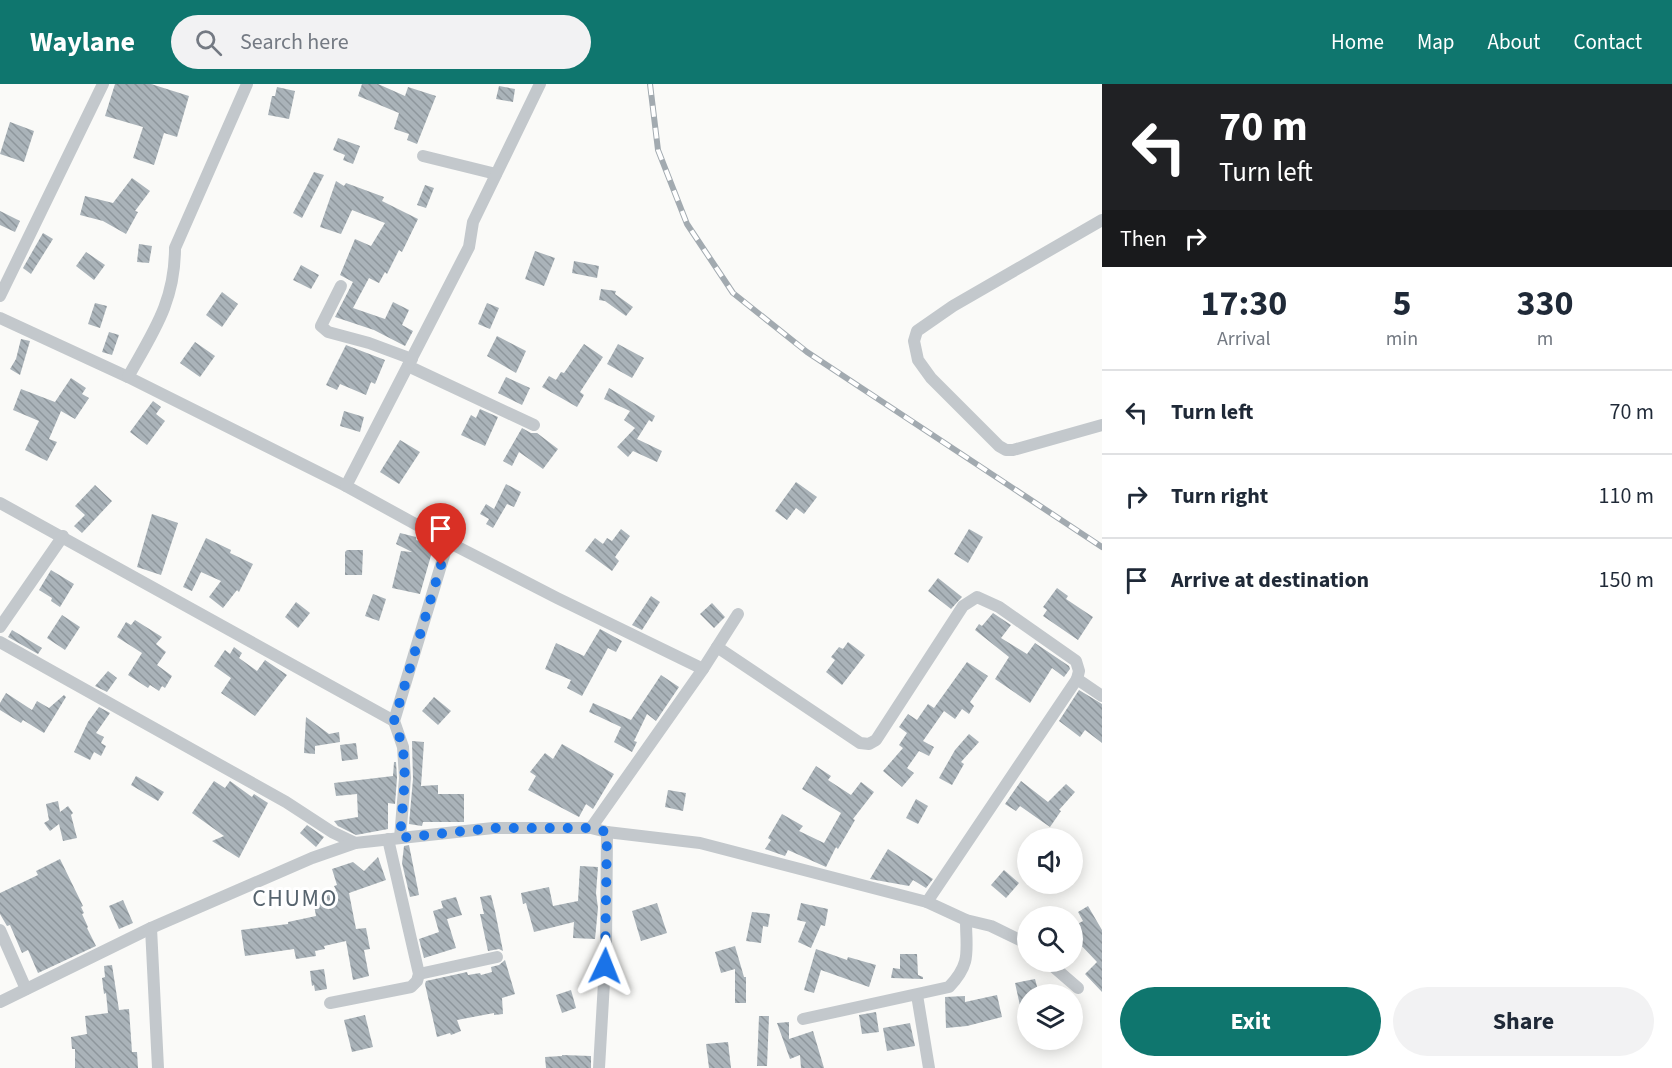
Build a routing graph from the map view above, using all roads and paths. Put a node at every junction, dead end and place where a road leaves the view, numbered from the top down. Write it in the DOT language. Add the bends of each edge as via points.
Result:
graph roads {
  1 [pos="103,84"];
  2 [pos="247,84"];
  3 [pos="540,84"];
  4 [pos="423,156"];
  5 [pos="496,174"];
  6 [pos="1102,220"];
  7 [pos="341,286"];
  8 [pos="0,296"];
  9 [pos="0,318"];
  10 [pos="410,363"];
  11 [pos="128,376"];
  12 [pos="534,425"];
  13 [pos="1102,425"];
  14 [pos="346,486"];
  15 [pos="0,503"];
  16 [pos="63,536"];
  17 [pos="448,542"];
  18 [pos="738,614"];
  19 [pos="0,627"];
  20 [pos="0,642"];
  21 [pos="717,647"];
  22 [pos="703,669"];
  23 [pos="1077,679"];
  24 [pos="1102,696"];
  25 [pos="394,721"];
  26 [pos="591,828"];
  27 [pos="607,832"];
  28 [pos="394,839"];
  29 [pos="355,843"];
  30 [pos="927,902"];
  31 [pos="966,920"];
  32 [pos="151,928"];
  33 [pos="0,930"];
  34 [pos="1017,939"];
  35 [pos="497,957"];
  36 [pos="1060,972"];
  37 [pos="419,974"];
  38 [pos="1073,984"];
  39 [pos="26,989"];
  40 [pos="917,995"];
  41 [pos="0,1002"];
  42 [pos="330,1003"];
  43 [pos="803,1019"];
  44 [pos="158,1068"];
  45 [pos="599,1068"];
  46 [pos="929,1068"];
  1 -- 8 [label="street"];
  2 -- 11 [label="street" via="176,248 176,270 166,308"];
  3 -- 5 [label="street"];
  4 -- 5 [label="street"];
  5 -- 10 [label="street" via="473,222 469,247"];
  6 -- 13 [label="street" via="953,306 919,328 914,341 918,360 931,378 1006,450"];
  7 -- 10 [label="street" via="321,326 328,332 369,342"];
  9 -- 11 [label="street"];
  10 -- 12 [label="street"];
  10 -- 14 [label="street"];
  11 -- 14 [label="street"];
  14 -- 17 [label="street"];
  15 -- 16 [label="street"];
  16 -- 19 [label="street"];
  16 -- 25 [label="street"];
  17 -- 22 [label="street"];
  17 -- 25 [label="street"];
  18 -- 21 [label="street"];
  20 -- 29 [label="street"];
  21 -- 22 [label="street"];
  21 -- 23 [label="street" via="860,743 869,744 876,740 963,606 976,597 999,607 1076,661"];
  22 -- 26 [label="street"];
  23 -- 24 [label="street"];
  23 -- 30 [label="street"];
  25 -- 28 [label="street" via="403,747 405,778"];
  26 -- 27 [label="street"];
  26 -- 28 [label="street" via="493,828"];
  27 -- 30 [label="street" via="700,843"];
  27 -- 45 [label="street"];
  28 -- 29 [label="street"];
  28 -- 37 [label="street"];
  29 -- 32 [label="street"];
  30 -- 31 [label="street"];
  31 -- 34 [label="street"];
  31 -- 40 [label="street" via="966,964 960,976 949,987"];
  32 -- 39 [label="street"];
  32 -- 44 [label="street"];
  33 -- 39 [label="street"];
  35 -- 37 [label="street"];
  36 -- 38 [label="street"];
  37 -- 42 [label="street" via="411,987"];
  39 -- 41 [label="street"];
  40 -- 43 [label="street"];
  40 -- 46 [label="street"];
}
